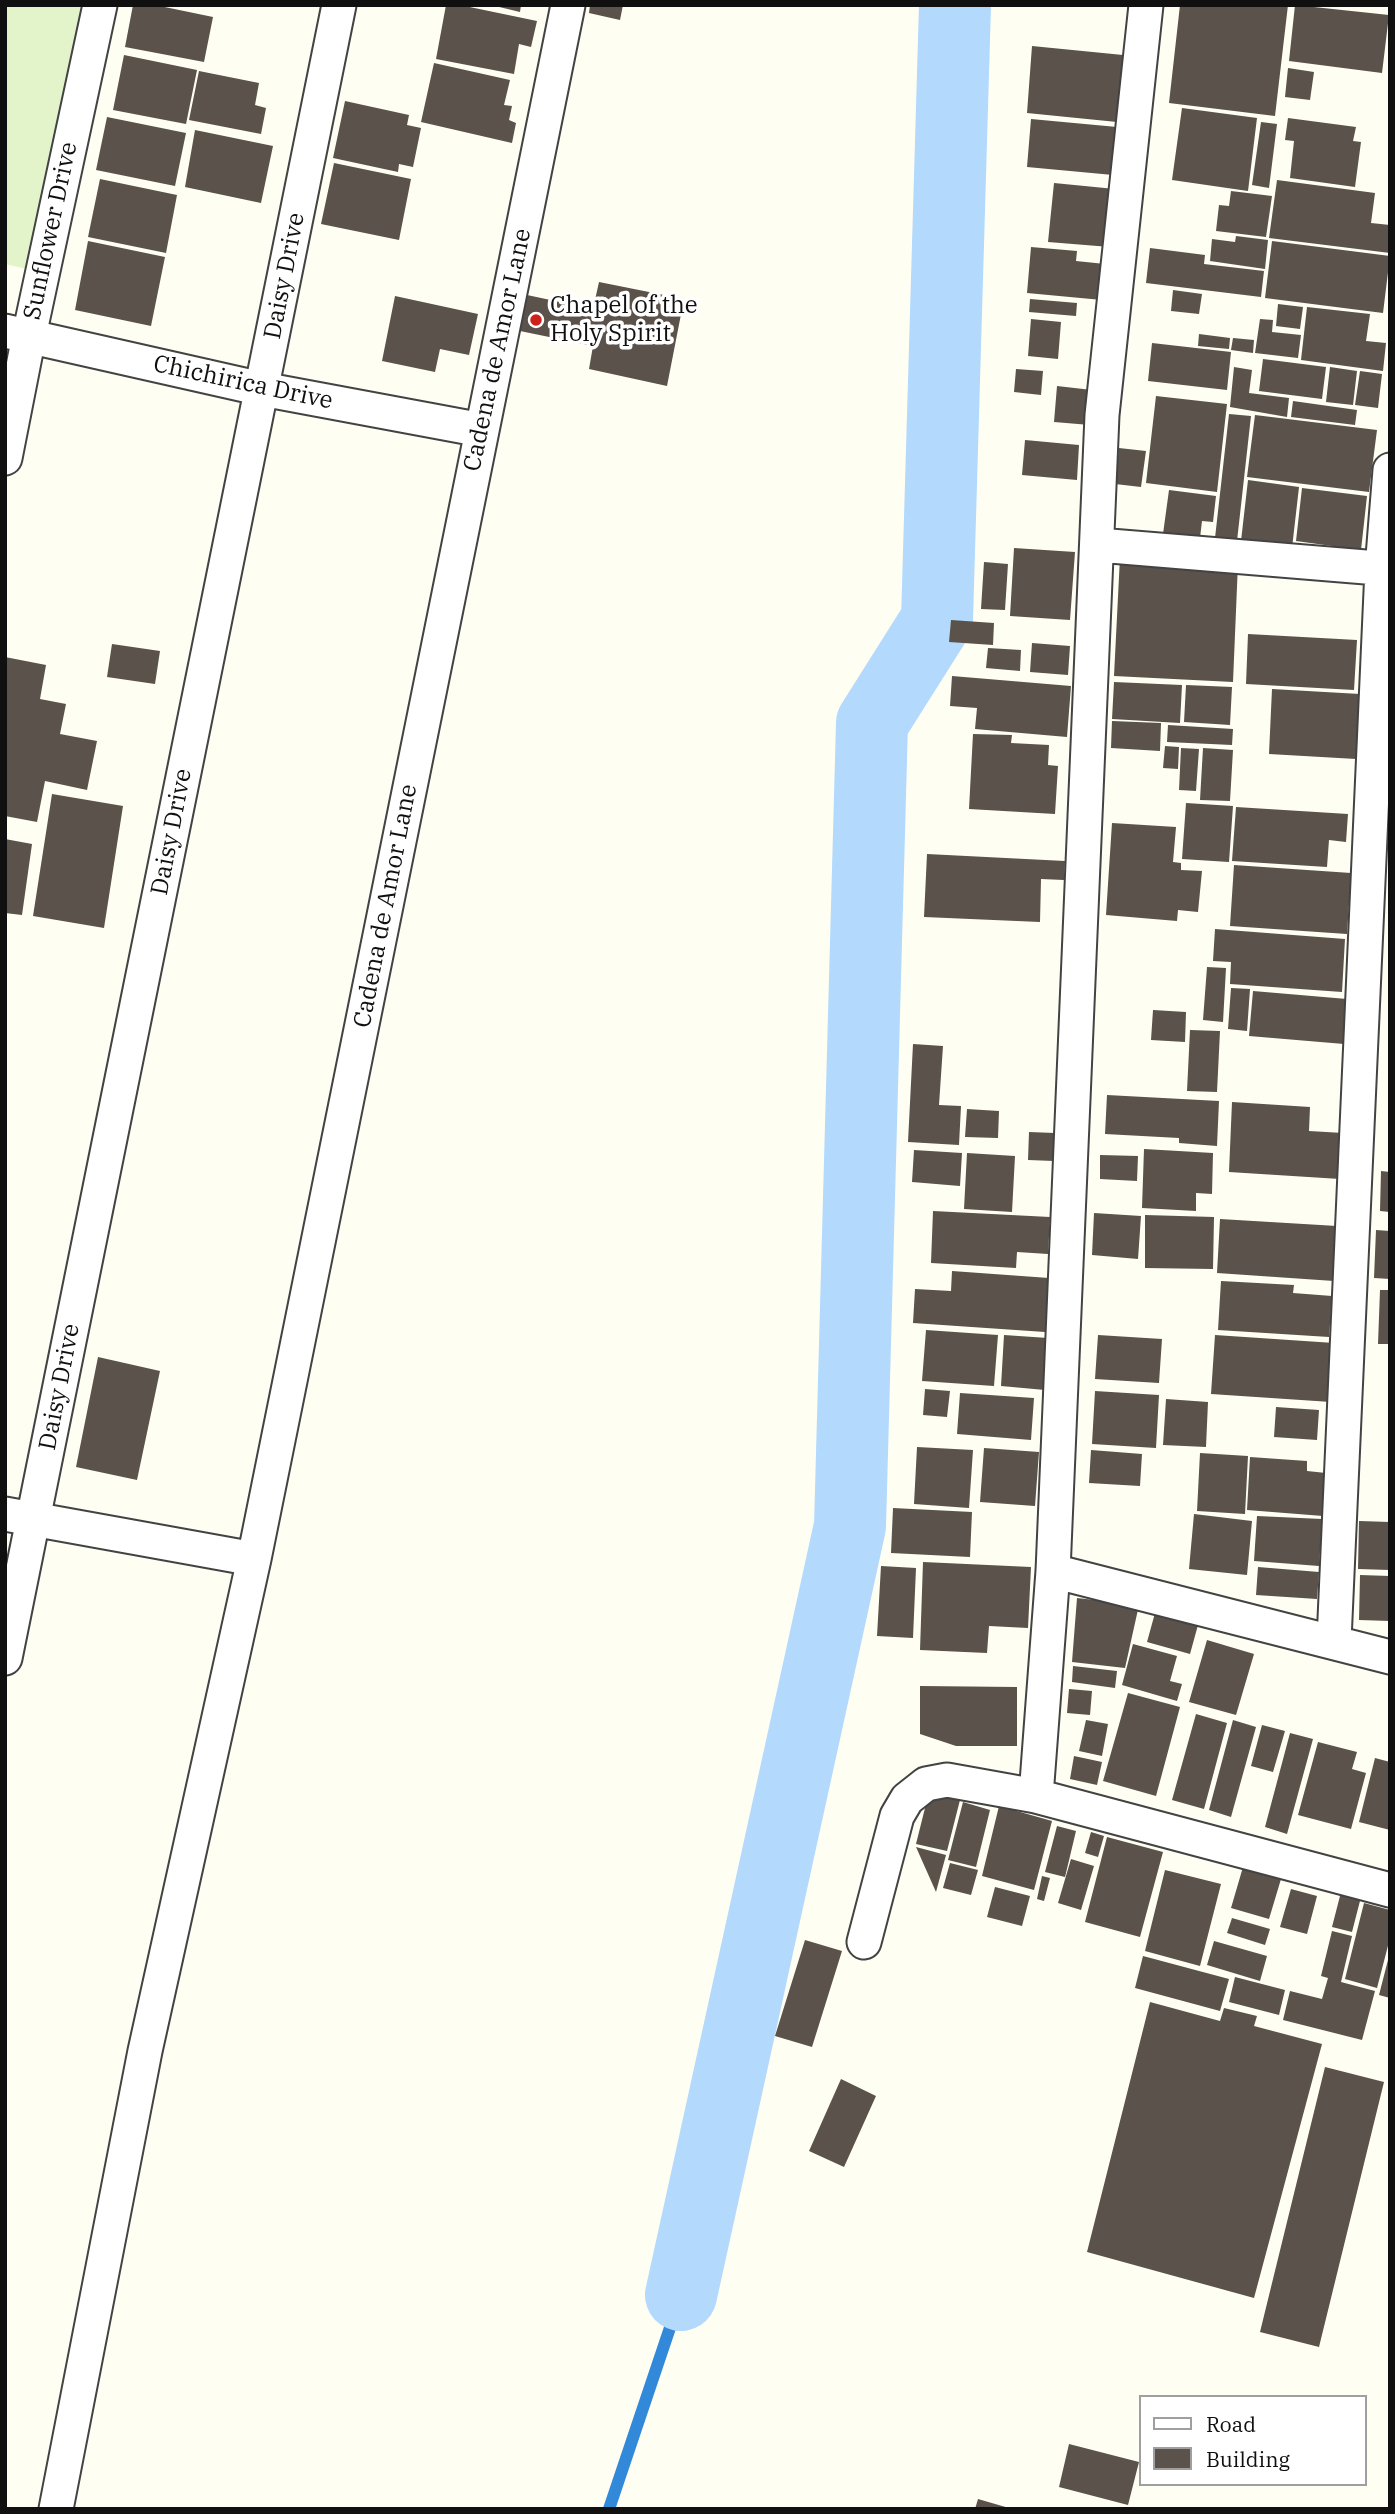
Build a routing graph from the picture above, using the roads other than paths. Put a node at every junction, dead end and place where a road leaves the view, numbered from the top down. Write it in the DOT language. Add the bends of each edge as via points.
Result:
graph roads {
  1 [pos="100,5"];
  2 [pos="339,5"];
  3 [pos="568,5"];
  4 [pos="1146,5"];
  5 [pos="17,334"];
  6 [pos="262,389"];
  7 [pos="481,430"];
  8 [pos="5,458"];
  9 [pos="1390,470"];
  10 [pos="1098,545"];
  11 [pos="1386,569"];
  12 [pos="19,1517"];
  13 [pos="254,1559"];
  14 [pos="1054,1571"];
  15 [pos="1334,1641"];
  16 [pos="1390,1657"];
  17 [pos="5,1658"];
  18 [pos="1036,1797"];
  19 [pos="1390,1889"];
  20 [pos="864,1942"];
  21 [pos="56,2509"];
  1 -- 5 [label="street, Sunflower Drive"];
  2 -- 6 [label="street, Daisy Drive"];
  3 -- 7 [label="street, Cadena de Amor Lane"];
  4 -- 10 [label="street" via="1102,415"];
  5 -- 6 [label="street, Chichirica Drive"];
  5 -- 8 [label="street, Sunflower Drive"];
  6 -- 7 [label="street, Chichirica Drive"];
  6 -- 12 [label="street, Daisy Drive"];
  7 -- 13 [label="street, Cadena de Amor Lane"];
  9 -- 11 [label="street"];
  10 -- 11 [label="street"];
  10 -- 14 [label="street"];
  11 -- 15 [label="street"];
  12 -- 13 [label="street"];
  12 -- 17 [label="street, Daisy Drive"];
  13 -- 21 [label="street, Cadena de Amor Lane" via="145,2051"];
  14 -- 15 [label="street"];
  14 -- 18 [label="street"];
  15 -- 16 [label="street"];
  18 -- 19 [label="street"];
  18 -- 20 [label="street" via="947,1780 926,1784 907,1799 897,1816"];
}
